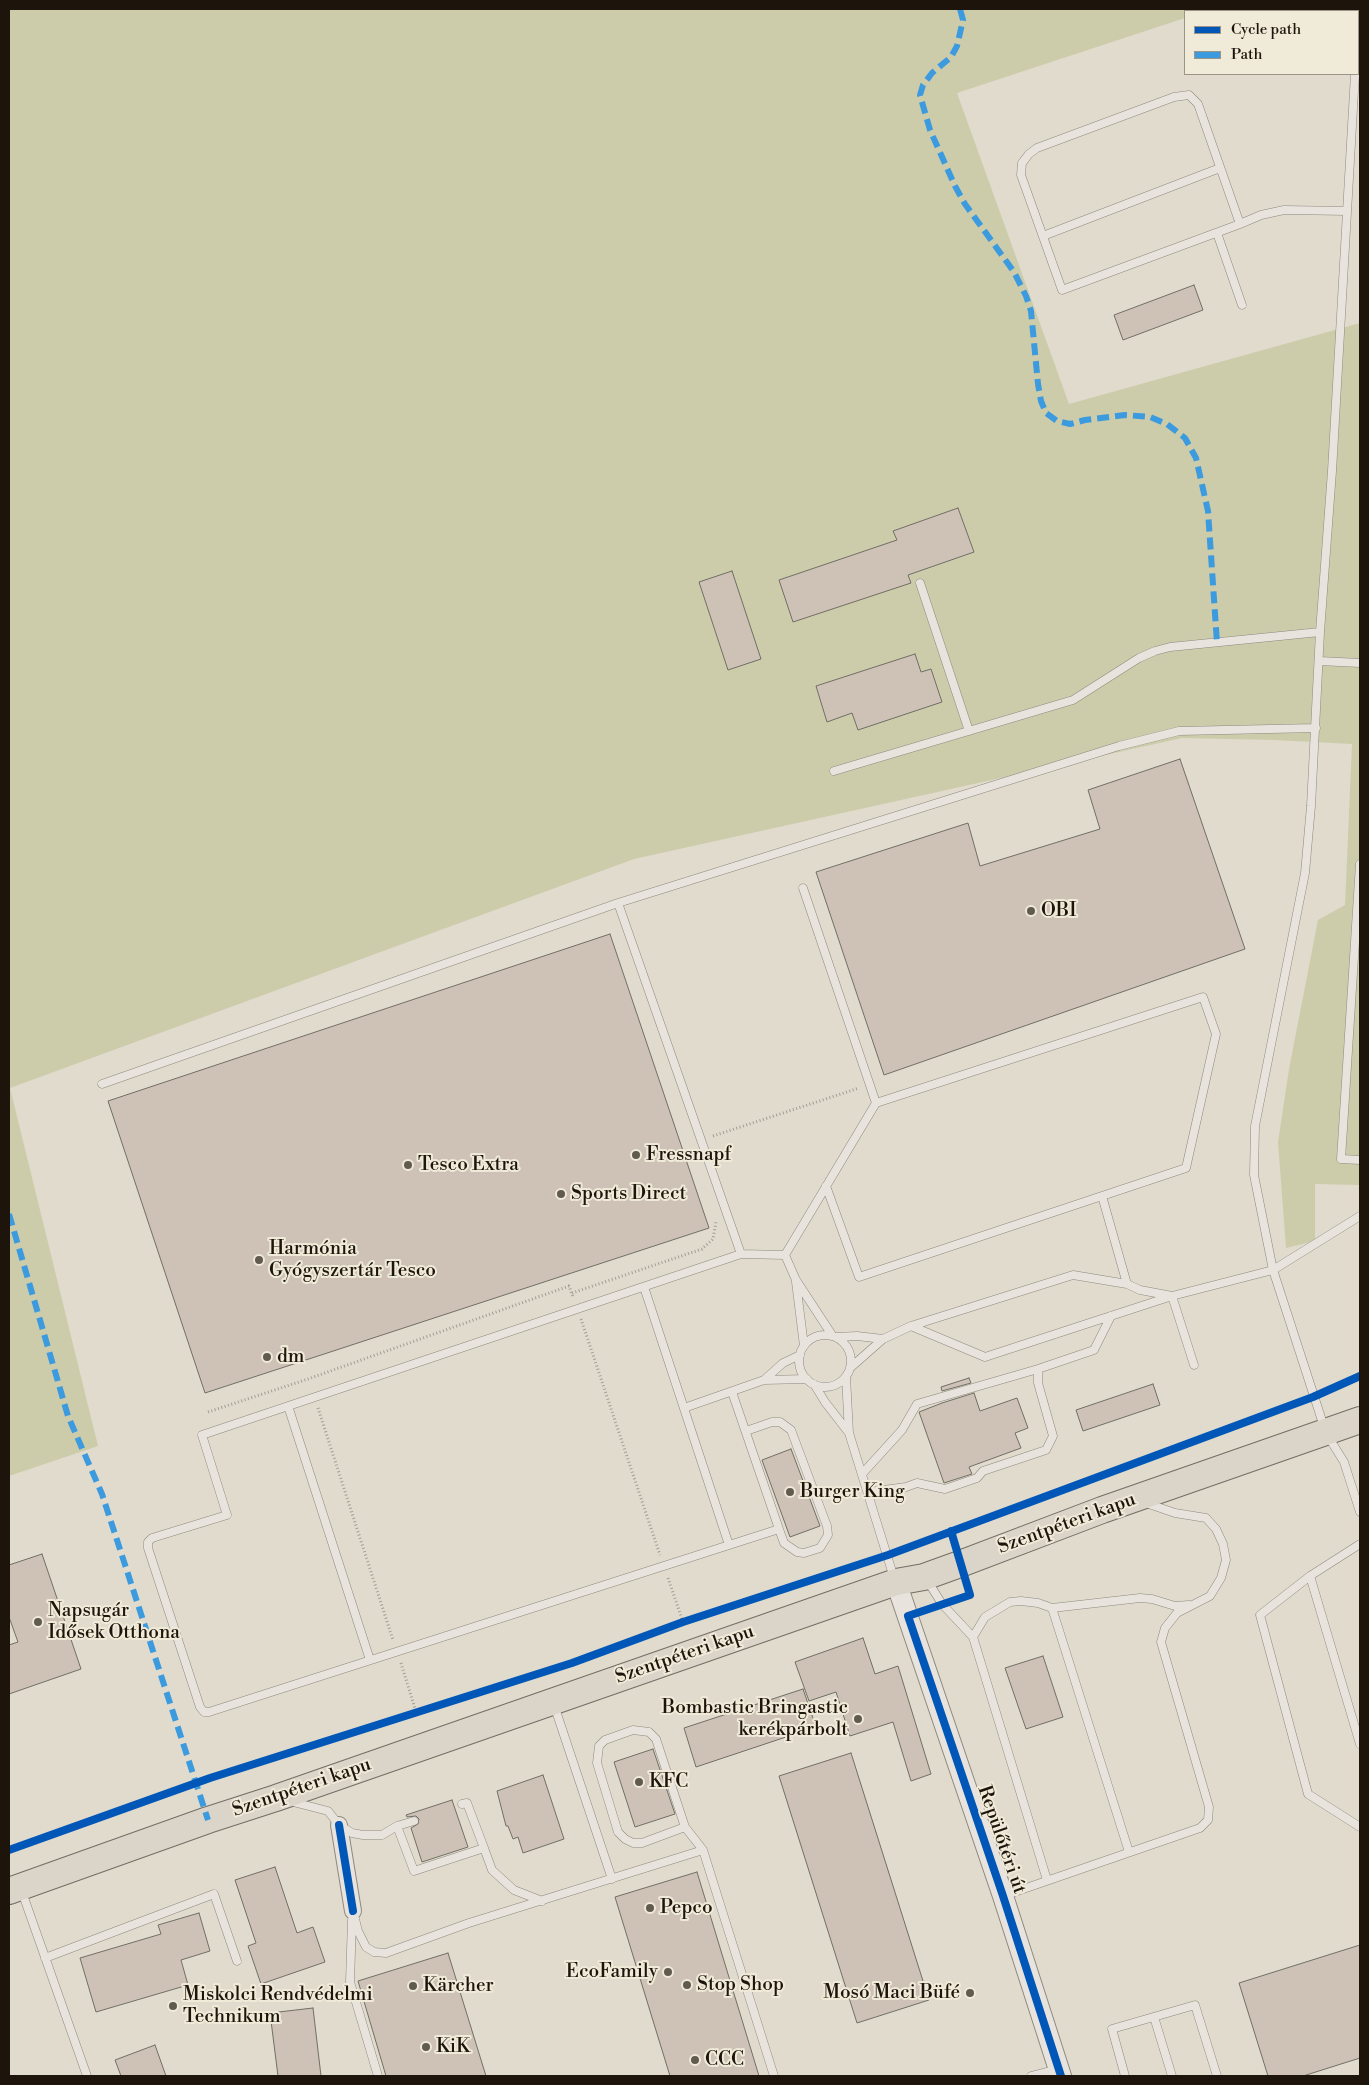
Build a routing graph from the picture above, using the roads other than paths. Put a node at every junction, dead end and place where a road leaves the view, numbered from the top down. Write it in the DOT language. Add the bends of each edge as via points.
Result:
graph roads {
  1 [pos="1355,75"];
  2 [pos="1220,168"];
  3 [pos="1347,211"];
  4 [pos="1240,224"];
  5 [pos="1217,232"];
  6 [pos="1043,236"];
  7 [pos="1242,306"];
  8 [pos="920,584"];
  9 [pos="1320,632"];
  10 [pos="1318,661"];
  11 [pos="1360,663"];
  12 [pos="1316,728"];
  13 [pos="969,731"];
  14 [pos="834,771"];
  15 [pos="1360,864"];
  16 [pos="803,888"];
  17 [pos="1359,899"];
  18 [pos="618,903"];
  19 [pos="102,1084"];
  20 [pos="876,1103"];
  21 [pos="1360,1160"];
  22 [pos="826,1186"];
  23 [pos="1102,1196"];
  24 [pos="1360,1216"];
  25 [pos="741,1254"];
  26 [pos="785,1255"];
  27 [pos="1273,1270"];
  28 [pos="796,1280"];
  29 [pos="1127,1284"];
  30 [pos="644,1287"];
  31 [pos="1172,1296"];
  32 [pos="1111,1316"];
  33 [pos="911,1326"];
  34 [pos="834,1336"];
  35 [pos="883,1338"];
  36 [pos="804,1346"];
  37 [pos="800,1355"];
  38 [pos="1194,1364"];
  39 [pos="850,1368"];
  40 [pos="1038,1369"];
  41 [pos="846,1377"];
  42 [pos="806,1379"];
  43 [pos="764,1380"];
  44 [pos="814,1384"];
  45 [pos="732,1392"];
  46 [pos="288,1406"];
  47 [pos="684,1408"];
  48 [pos="1360,1420"];
  49 [pos="746,1431"];
  50 [pos="848,1433"];
  51 [pos="1326,1433"];
  52 [pos="862,1474"];
  53 [pos="869,1492"];
  54 [pos="1133,1499"];
  55 [pos="1360,1512"];
  56 [pos="779,1529"];
  57 [pos="1360,1544"];
  58 [pos="729,1545"];
  59 [pos="1310,1576"];
  60 [pos="924,1577"];
  61 [pos="896,1582"];
  62 [pos="1196,1604"];
  63 [pos="1052,1608"];
  64 [pos="973,1637"];
  65 [pos="370,1660"];
  66 [pos="552,1701"];
  67 [pos="1360,1744"];
  68 [pos="276,1798"];
  69 [pos="462,1804"];
  70 [pos="414,1821"];
  71 [pos="340,1825"];
  72 [pos="397,1826"];
  73 [pos="685,1827"];
  74 [pos="1360,1827"];
  75 [pos="484,1848"];
  76 [pos="703,1850"];
  77 [pos="1129,1852"];
  78 [pos="612,1879"];
  79 [pos="1047,1880"];
  80 [pos="15,1889"];
  81 [pos="1003,1896"];
  82 [pos="542,1901"];
  83 [pos="353,1911"];
  84 [pos="46,1958"];
  85 [pos="238,1961"];
  86 [pos="1154,2017"];
  87 [pos="1060,2073"];
  88 [pos="87,2076"];
  89 [pos="378,2076"];
  90 [pos="774,2076"];
  91 [pos="1031,2076"];
  92 [pos="1125,2076"];
  93 [pos="1172,2076"];
  94 [pos="1217,2076"];
  1 -- 3 [label="lane"];
  2 -- 4 [label="lane"];
  2 -- 6 [label="lane"];
  2 -- 6 [label="lane" via="1198,104 1189,95 1174,97 1037,148 1025,158 1021,175"];
  3 -- 4 [label="lane" via="1284,210"];
  3 -- 9 [label="lane"];
  4 -- 5 [label="lane"];
  5 -- 6 [label="lane" via="1062,290"];
  5 -- 7 [label="lane"];
  8 -- 13 [label="lane"];
  9 -- 10 [label="lane"];
  9 -- 13 [label="lane" via="1155,651 1073,700"];
  10 -- 11 [label="lane"];
  10 -- 12 [label="lane"];
  12 -- 18 [label="lane" via="1179,731 1128,744"];
  12 -- 27 [label="lane" via="1305,873 1255,1126 1254,1175"];
  13 -- 14 [label="lane"];
  15 -- 17 [label="lane"];
  16 -- 20 [label="lane"];
  17 -- 21 [label="lane" via="1341,1159"];
  18 -- 19 [label="lane"];
  18 -- 25 [label="lane"];
  20 -- 22 [label="lane"];
  20 -- 23 [label="lane" via="1203,997 1216,1034 1186,1168"];
  22 -- 23 [label="lane" via="859,1277"];
  22 -- 26 [label="lane"];
  23 -- 29 [label="lane"];
  24 -- 27 [label="lane"];
  25 -- 26 [label="lane"];
  25 -- 30 [label="lane"];
  26 -- 28 [label="lane"];
  27 -- 31 [label="lane"];
  27 -- 51 [label="lane"];
  28 -- 34 [label="lane"];
  28 -- 36 [label="lane"];
  29 -- 31 [label="lane"];
  29 -- 33 [label="lane" via="1073,1275"];
  30 -- 46 [label="lane"];
  30 -- 47 [label="lane"];
  31 -- 32 [label="lane"];
  31 -- 38 [label="lane"];
  32 -- 33 [label="lane" via="985,1357"];
  32 -- 40 [label="lane" via="1094,1350"];
  33 -- 35 [label="lane"];
  34 -- 35 [label="lane"];
  34 -- 36 [label="lane" via="816,1336"];
  34 -- 39 [label="lane" via="850,1352"];
  35 -- 39 [label="lane"];
  36 -- 37 [label="lane"];
  37 -- 42 [label="lane" via="801,1370"];
  37 -- 43 [label="lane" via="783,1363"];
  39 -- 41 [label="lane"];
  40 -- 52 [label="lane" via="917,1404 902,1430"];
  40 -- 53 [label="lane" via="1038,1382 1053,1436 1046,1450 983,1471 977,1478 945,1489 918,1483"];
  41 -- 44 [label="lane" via="834,1386"];
  41 -- 50 [label="lane"];
  42 -- 43 [label="lane"];
  42 -- 44 [label="lane"];
  43 -- 45 [label="lane"];
  44 -- 50 [label="lane"];
  45 -- 47 [label="lane"];
  45 -- 49 [label="lane"];
  46 -- 65 [label="lane"];
  46 -- 65 [label="lane" via="202,1435 227,1515 152,1538 148,1542 151,1557 204,1712"];
  47 -- 58 [label="lane"];
  48 -- 51 [label="main road, Szentpéteri kapu"];
  49 -- 56 [label="lane"];
  49 -- 56 [label="lane" via="772,1422 780,1422 791,1430 828,1535 820,1548 804,1553 784,1543"];
  50 -- 52 [label="lane"];
  51 -- 54 [label="main road, Szentpéteri kapu"];
  51 -- 55 [label="lane" via="1344,1462"];
  52 -- 53 [label="lane"];
  53 -- 61 [label="lane"];
  54 -- 60 [label="main road, Szentpéteri kapu"];
  54 -- 62 [label="lane" via="1175,1513 1206,1518 1216,1529 1226,1560 1221,1578 1210,1596"];
  56 -- 58 [label="lane"];
  57 -- 59 [label="lane"];
  58 -- 65 [label="lane"];
  59 -- 67 [label="lane"];
  59 -- 74 [label="lane" via="1260,1615 1308,1794"];
  60 -- 61 [label="main road, Szentpéteri kapu"];
  60 -- 64 [label="lane" via="942,1604"];
  61 -- 66 [label="main road, Szentpéteri kapu"];
  61 -- 81 [label="street, Repülőtéri út"];
  62 -- 63 [label="lane" via="1175,1606 1140,1598"];
  62 -- 77 [label="lane" via="1177,1613 1165,1628 1162,1642 1209,1807 1208,1820 1200,1828"];
  63 -- 64 [label="lane" via="1038,1603 1010,1602 985,1617"];
  63 -- 77 [label="lane"];
  64 -- 79 [label="lane"];
  66 -- 68 [label="main road, Szentpéteri kapu"];
  66 -- 78 [label="lane"];
  68 -- 71 [label="lane" via="328,1811"];
  68 -- 80 [label="main road, Szentpéteri kapu"];
  69 -- 75 [label="lane" via="467,1803"];
  70 -- 72 [label="lane"];
  71 -- 72 [label="lane" via="352,1833 363,1835 382,1835"];
  71 -- 83 [label="street"];
  72 -- 75 [label="lane" via="414,1872"];
  73 -- 73 [label="lane" via="656,1739 648,1732 633,1730 605,1740 599,1746 597,1763 618,1832 625,1839 642,1843"];
  73 -- 76 [label="lane"];
  75 -- 82 [label="lane" via="492,1870 514,1890"];
  76 -- 78 [label="lane"];
  76 -- 90 [label="lane"];
  77 -- 79 [label="lane"];
  78 -- 82 [label="lane"];
  79 -- 81 [label="lane"];
  80 -- 84 [label="lane"];
  81 -- 87 [label="street, Repülőtéri út"];
  82 -- 83 [label="lane" via="386,1953 366,1948"];
  83 -- 89 [label="lane" via="350,1982"];
  84 -- 85 [label="lane" via="214,1894"];
  84 -- 88 [label="lane"];
  86 -- 92 [label="lane" via="1112,2029"];
  86 -- 93 [label="lane"];
  86 -- 94 [label="lane" via="1195,2005"];
  87 -- 91 [label="lane"];
}
